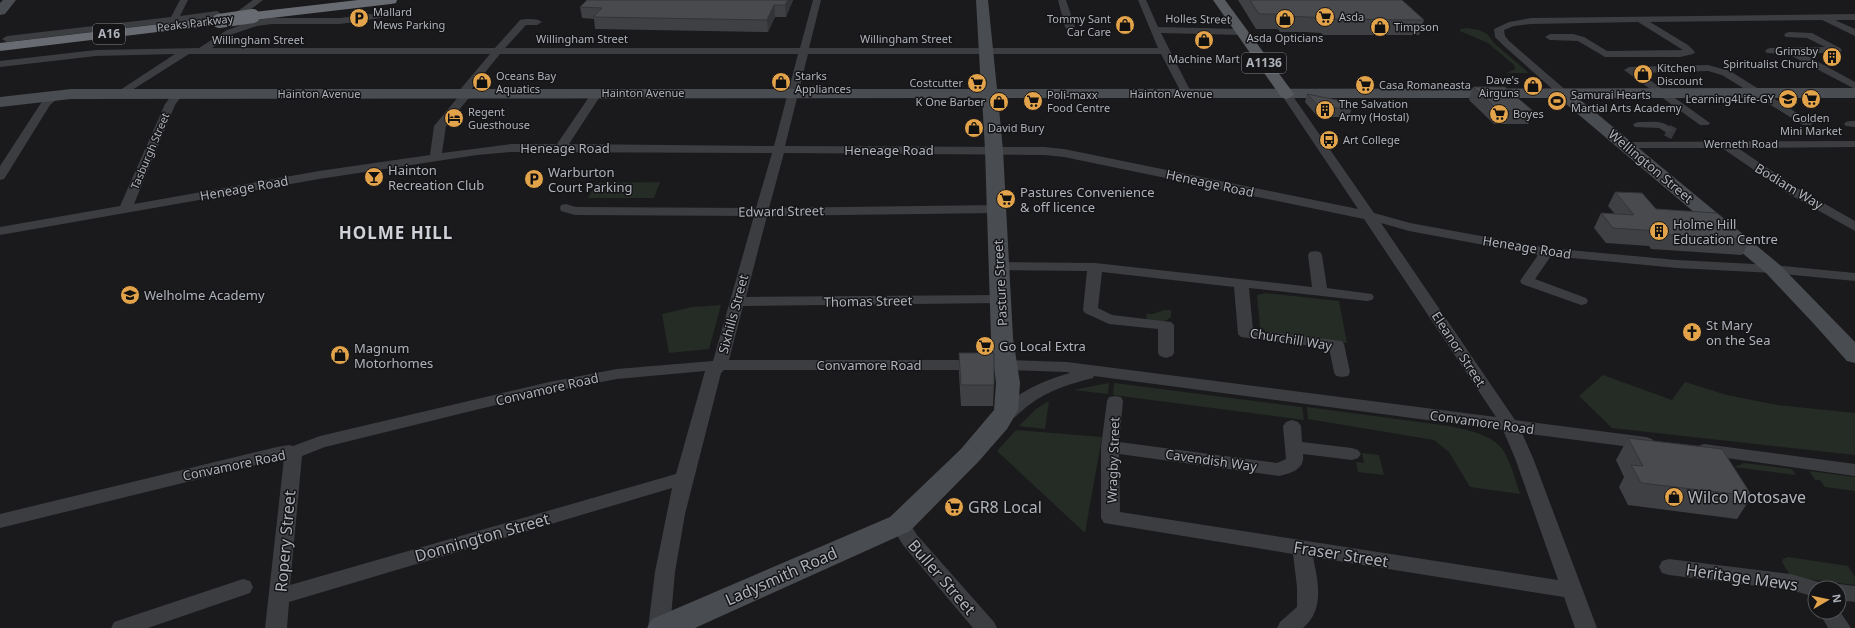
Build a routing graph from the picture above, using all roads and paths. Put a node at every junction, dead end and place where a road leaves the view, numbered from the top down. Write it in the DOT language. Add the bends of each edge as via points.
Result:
graph roads {
  1 [pos="10,0"];
  2 [pos="184,0"];
  3 [pos="259,0"];
  4 [pos="391,0"];
  5 [pos="817,0"];
  6 [pos="982,0"];
  7 [pos="1062,0"];
  8 [pos="1142,0"];
  9 [pos="1219,0"];
  10 [pos="0,11"];
  11 [pos="248,14"];
  12 [pos="378,16"];
  13 [pos="218,17"];
  14 [pos="1823,17"];
  15 [pos="1855,17"];
  16 [pos="174,19"];
  17 [pos="1639,20"];
  18 [pos="537,22"];
  19 [pos="1070,27"];
  20 [pos="1155,30"];
  21 [pos="1241,32"];
  22 [pos="1855,33"];
  23 [pos="1789,35"];
  24 [pos="1550,37"];
  25 [pos="3,43"];
  26 [pos="804,50"];
  27 [pos="497,51"];
  28 [pos="1164,51"];
  29 [pos="1770,51"];
  30 [pos="184,52"];
  31 [pos="200,52"];
  32 [pos="985,52"];
  33 [pos="1792,52"];
  34 [pos="1605,54"];
  35 [pos="0,64"];
  36 [pos="1627,70"];
  37 [pos="1855,86"];
  38 [pos="600,93"];
  39 [pos="1759,93"];
  40 [pos="1855,93"];
  41 [pos="121,94"];
  42 [pos="178,94"];
  43 [pos="466,94"];
  44 [pos="792,94"];
  45 [pos="990,94"];
  46 [pos="1187,94"];
  47 [pos="1286,94"];
  48 [pos="1564,94"];
  49 [pos="1663,94"];
  50 [pos="57,95"];
  51 [pos="0,102"];
  52 [pos="1691,122"];
  53 [pos="1704,122"];
  54 [pos="1717,122"];
  55 [pos="1793,123"];
  56 [pos="1806,123"];
  57 [pos="1820,123"];
  58 [pos="1639,125"];
  59 [pos="1724,144"];
  60 [pos="1855,144"];
  61 [pos="1626,145"];
  62 [pos="1688,145"];
  63 [pos="1840,145"];
  64 [pos="561,148"];
  65 [pos="779,149"];
  66 [pos="994,150"];
  67 [pos="1855,154"];
  68 [pos="436,157"];
  69 [pos="0,176"];
  70 [pos="566,208"];
  71 [pos="125,210"];
  72 [pos="996,210"];
  73 [pos="762,211"];
  74 [pos="1370,216"];
  75 [pos="1855,227"];
  76 [pos="0,231"];
  77 [pos="1547,252"];
  78 [pos="1314,255"];
  79 [pos="1000,266"];
  80 [pos="1095,267"];
  81 [pos="1773,269"];
  82 [pos="1855,277"];
  83 [pos="1241,283"];
  84 [pos="1320,292"];
  85 [pos="1366,296"];
  86 [pos="1000,300"];
  87 [pos="1581,301"];
  88 [pos="736,302"];
  89 [pos="1166,353"];
  90 [pos="1855,356"];
  91 [pos="720,365"];
  92 [pos="1006,365"];
  93 [pos="1342,372"];
  94 [pos="1110,373"];
  95 [pos="1115,401"];
  96 [pos="998,423"];
  97 [pos="1292,426"];
  98 [pos="1510,426"];
  99 [pos="1659,445"];
  100 [pos="1110,447"];
  101 [pos="1294,447"];
  102 [pos="1687,448"];
  103 [pos="293,454"];
  104 [pos="1352,454"];
  105 [pos="1855,470"];
  106 [pos="684,478"];
  107 [pos="1111,518"];
  108 [pos="0,521"];
  109 [pos="900,524"];
  110 [pos="1302,548"];
  111 [pos="1669,567"];
  112 [pos="242,587"];
  113 [pos="1807,587"];
  114 [pos="1571,590"];
  115 [pos="280,596"];
  116 [pos="131,627"];
  117 [pos="276,628"];
  118 [pos="659,628"];
  119 [pos="663,628"];
  120 [pos="986,628"];
  121 [pos="1288,628"];
  122 [pos="1586,628"];
  1 -- 10 [label="main road"];
  2 -- 16 [label="street"];
  3 -- 11 [label="street"];
  4 -- 11 [label="highway, Peaks Parkway / A16"];
  5 -- 26 [label="street, Sixhills Street"];
  6 -- 32 [label="main road, Pasture Street"];
  7 -- 19 [label="street"];
  8 -- 20 [label="street"];
  9 -- 21 [label="main road, A1136"];
  11 -- 13 [label="highway, Peaks Parkway / A16, bridge"];
  11 -- 30 [label="street"];
  12 -- 31 [label="street" via="340,21 255,23 230,32"];
  13 -- 16 [label="street"];
  13 -- 25 [label="highway, Peaks Parkway / A16"];
  14 -- 15 [label="street"];
  14 -- 17 [label="street"];
  14 -- 22 [label="street"];
  16 -- 25 [label="street"];
  17 -- 34 [label="street" via="1690,52"];
  17 -- 48 [label="street, Wellington Street" via="1531,21 1499,29 1500,37"];
  18 -- 27 [label="street" via="523,22"];
  20 -- 21 [label="street, Holles Street"];
  20 -- 28 [label="street"];
  21 -- 47 [label="main road, A1136"];
  23 -- 33 [label="street" via="1809,35 1837,50"];
  24 -- 34 [label="street" via="1581,39"];
  26 -- 27 [label="street, Willingham Street"];
  26 -- 32 [label="street, Willingham Street"];
  26 -- 44 [label="street, Sixhills Street"];
  27 -- 31 [label="street, Willingham Street"];
  27 -- 43 [label="street" via="479,72"];
  28 -- 32 [label="street, Willingham Street"];
  28 -- 46 [label="street"];
  29 -- 33 [label="street"];
  30 -- 31 [label="street, Willingham Street"];
  30 -- 35 [label="street, Willingham Street" via="96,53"];
  30 -- 41 [label="street"];
  32 -- 45 [label="main road, Pasture Street"];
  33 -- 37 [label="street"];
  34 -- 36 [label="street"];
  36 -- 39 [label="street" via="1708,68 1726,73"];
  36 -- 49 [label="street"];
  38 -- 43 [label="main road, Hainton Avenue"];
  38 -- 44 [label="main road, Hainton Avenue"];
  38 -- 64 [label="street" via="595,96"];
  39 -- 40 [label="main road, Hainton Avenue"];
  39 -- 49 [label="main road, Hainton Avenue"];
  39 -- 56 [label="street"];
  41 -- 42 [label="main road, Hainton Avenue"];
  41 -- 50 [label="main road, Hainton Avenue"];
  42 -- 43 [label="main road, Hainton Avenue"];
  42 -- 71 [label="street, Tasburgh Street" via="170,104"];
  43 -- 68 [label="street" via="440,126"];
  44 -- 45 [label="main road, Hainton Avenue"];
  44 -- 65 [label="street, Sixhills Street"];
  45 -- 46 [label="main road, Hainton Avenue"];
  45 -- 66 [label="main road, Pasture Street"];
  46 -- 47 [label="main road, Hainton Avenue"];
  47 -- 48 [label="main road, Hainton Avenue"];
  47 -- 74 [label="street, Eleanor Street"];
  48 -- 49 [label="main road, Hainton Avenue"];
  48 -- 61 [label="main road, Wellington Street"];
  49 -- 53 [label="street"];
  50 -- 51 [label="main road, Hainton Avenue"];
  50 -- 69 [label="street" via="46,103"];
  52 -- 53 [label="street"];
  53 -- 54 [label="street"];
  55 -- 56 [label="street"];
  56 -- 57 [label="street"];
  58 -- 62 [label="street" via="1667,129"];
  59 -- 62 [label="street, Werneth Road"];
  59 -- 63 [label="street, Werneth Road"];
  59 -- 75 [label="street, Bodiam Way" via="1793,191"];
  60 -- 63 [label="street, Werneth Road"];
  61 -- 62 [label="street, Werneth Road"];
  61 -- 81 [label="main road, Wellington Street"];
  63 -- 67 [label="street"];
  64 -- 65 [label="street, Heneage Road"];
  64 -- 68 [label="street, Heneage Road" via="477,151"];
  65 -- 66 [label="street, Heneage Road"];
  65 -- 73 [label="street, Sixhills Street"];
  66 -- 72 [label="main road, Pasture Street"];
  66 -- 74 [label="street, Heneage Road" via="1056,151"];
  68 -- 71 [label="street, Heneage Road"];
  70 -- 73 [label="street, Edward Street" via="575,211"];
  71 -- 76 [label="street, Heneage Road"];
  72 -- 73 [label="street, Edward Street"];
  72 -- 79 [label="main road, Pasture Street"];
  73 -- 88 [label="street, Sixhills Street"];
  74 -- 77 [label="street, Heneage Road" via="1409,227"];
  74 -- 98 [label="street, Eleanor Street"];
  77 -- 81 [label="street, Heneage Road" via="1677,264"];
  77 -- 87 [label="street" via="1527,281"];
  78 -- 84 [label="street"];
  79 -- 80 [label="street"];
  79 -- 86 [label="main road, Pasture Street"];
  80 -- 83 [label="street"];
  80 -- 89 [label="street" via="1090,310 1109,319 1166,325"];
  81 -- 82 [label="street, Heneage Road"];
  81 -- 90 [label="main road, Wellington Street"];
  83 -- 84 [label="street"];
  83 -- 93 [label="street, Churchill Way" via="1246,334 1336,344"];
  84 -- 85 [label="street"];
  86 -- 88 [label="street, Thomas Street"];
  86 -- 92 [label="main road, Pasture Street"];
  88 -- 91 [label="street, Sixhills Street"];
  91 -- 92 [label="street, Convamore Road"];
  91 -- 103 [label="street, Convamore Road" via="617,374 580,380 320,442"];
  91 -- 106 [label="street, Sixhills Street" via="713,371"];
  92 -- 94 [label="street, Convamore Road" via="1067,367"];
  92 -- 96 [label="main road, Pasture Street" via="1008,400 1006,410"];
  94 -- 96 [label="street, Convamore Road" via="1086,374 1049,384 1025,399"];
  94 -- 98 [label="street, Convamore Road"];
  95 -- 100 [label="street, Wragby Street"];
  96 -- 109 [label="main road, Pasture Street"];
  97 -- 101 [label="street, Cavendish Way"];
  98 -- 99 [label="street, Convamore Road"];
  98 -- 114 [label="street, Eleanor Street"];
  100 -- 101 [label="street, Cavendish Way" via="1279,470 1295,462"];
  100 -- 107 [label="street, Wragby Street"];
  101 -- 104 [label="street"];
  102 -- 105 [label="street"];
  103 -- 108 [label="street, Convamore Road" via="289,451 277,453"];
  103 -- 115 [label="street, Ropery Street"];
  106 -- 115 [label="street, Donnington Street"];
  106 -- 118 [label="street, Sixhills Street" via="671,536"];
  107 -- 110 [label="street, Fraser Street"];
  109 -- 119 [label="main road, Ladysmith Road"];
  109 -- 120 [label="street, Buller Street" via="910,540"];
  110 -- 114 [label="street, Fraser Street"];
  110 -- 121 [label="street" via="1307,608 1301,618"];
  111 -- 113 [label="street, Heritage Mews" via="1792,582"];
  112 -- 116 [label="street"];
  114 -- 122 [label="street, Eleanor Street"];
  115 -- 117 [label="street, Ropery Street"];
}
